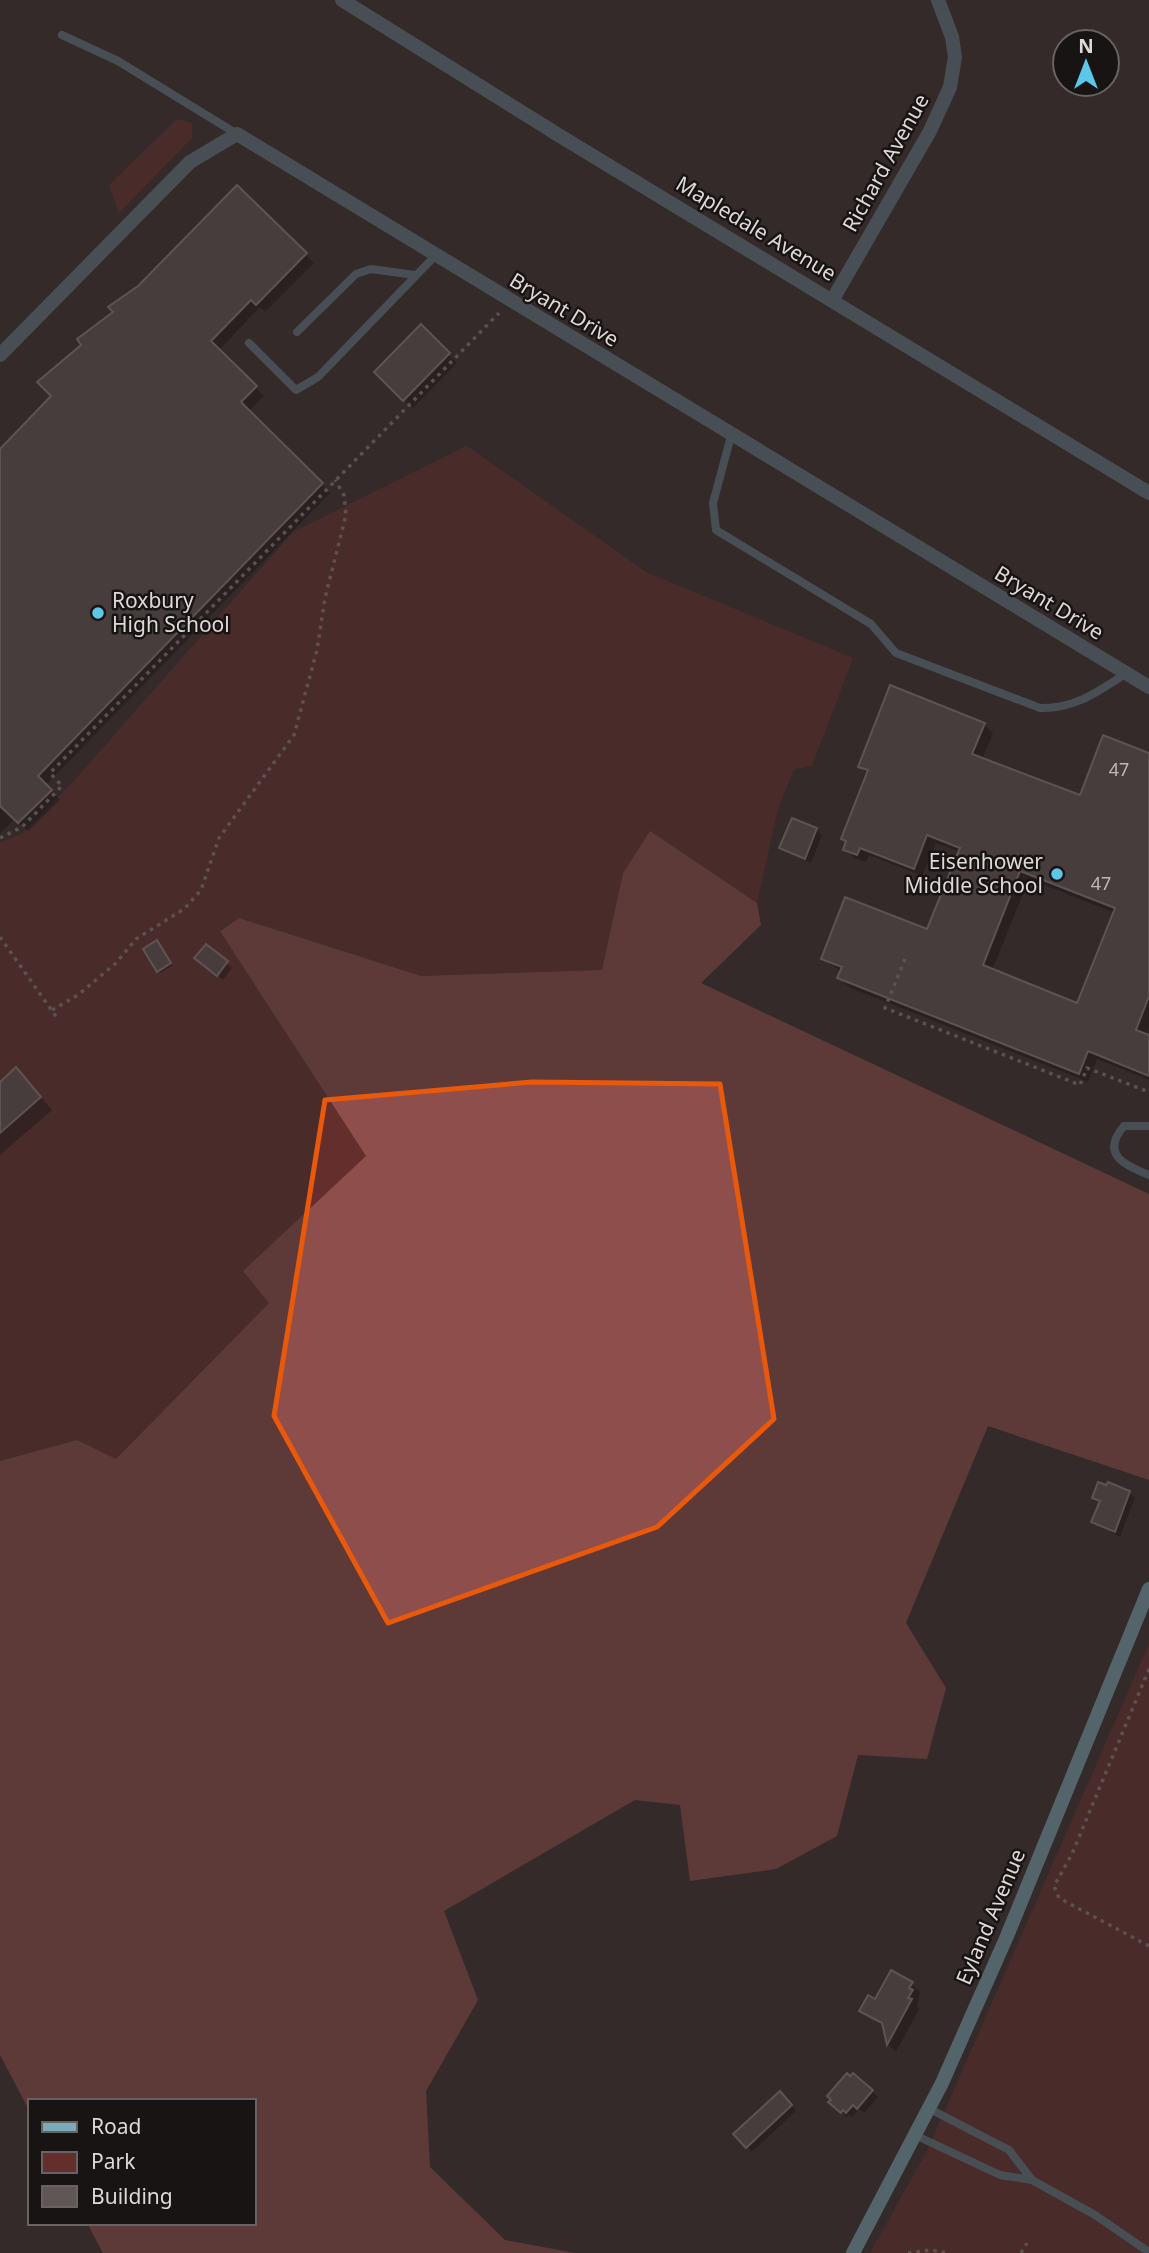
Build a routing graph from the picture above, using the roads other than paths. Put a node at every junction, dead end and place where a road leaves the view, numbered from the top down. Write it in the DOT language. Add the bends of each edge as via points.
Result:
graph roads {
  1 [pos="342,0"];
  2 [pos="938,0"];
  3 [pos="62,35"];
  4 [pos="237,134"];
  5 [pos="435,256"];
  6 [pos="415,275"];
  7 [pos="833,299"];
  8 [pos="297,332"];
  9 [pos="249,343"];
  10 [pos="0,355"];
  11 [pos="731,436"];
  12 [pos="1149,493"];
  13 [pos="1125,674"];
  14 [pos="1149,687"];
  15 [pos="1149,1126"];
  16 [pos="1149,1175"];
  17 [pos="1149,1589"];
  18 [pos="930,2109"];
  19 [pos="917,2136"];
  20 [pos="1032,2180"];
  21 [pos="1144,2251"];
  22 [pos="853,2253"];
  1 -- 7 [label="street, Mapledale Avenue"];
  2 -- 7 [label="street, Richard Avenue" via="955,57 950,87 918,153"];
  3 -- 4 [label="lane" via="118,61"];
  4 -- 5 [label="street, Bryant Drive"];
  4 -- 10 [label="street" via="190,162"];
  5 -- 6 [label="lane"];
  5 -- 11 [label="street, Bryant Drive"];
  6 -- 8 [label="lane" via="370,269 356,274"];
  6 -- 9 [label="lane" via="318,377 296,390"];
  7 -- 12 [label="street, Mapledale Avenue"];
  11 -- 13 [label="street, Bryant Drive"];
  11 -- 13 [label="lane" via="713,503 716,530 871,624 896,653 1040,708 1066,707 1087,699"];
  13 -- 14 [label="street, Bryant Drive"];
  15 -- 16 [label="lane" via="1124,1126 1114,1144 1121,1162"];
  17 -- 18 [label="street, Eyland Avenue" via="1007,1936"];
  18 -- 19 [label="street, Eyland Avenue"];
  18 -- 20 [label="lane" via="1009,2150"];
  19 -- 20 [label="lane" via="1000,2175"];
  19 -- 22 [label="street, Eyland Avenue"];
  20 -- 21 [label="lane" via="1095,2215"];
}
